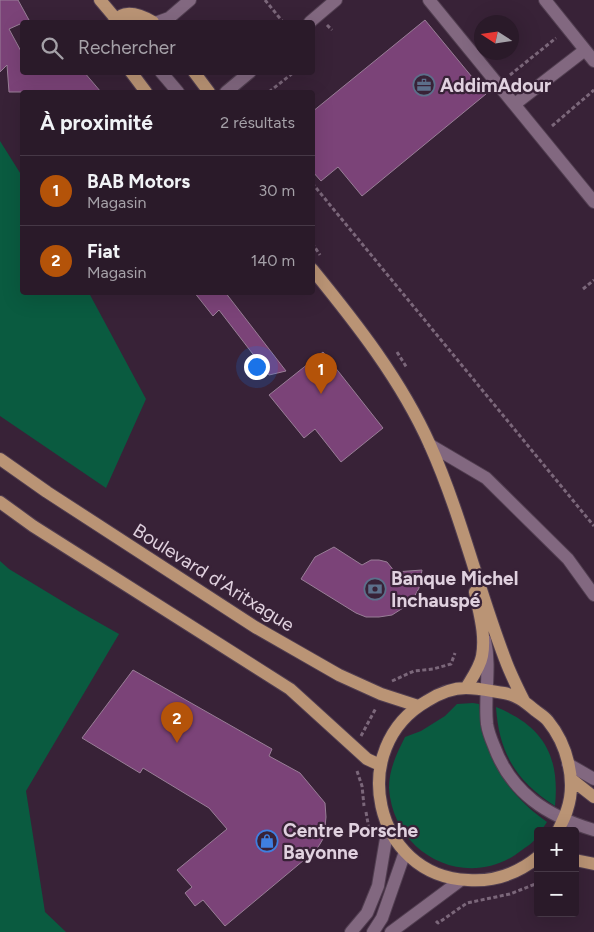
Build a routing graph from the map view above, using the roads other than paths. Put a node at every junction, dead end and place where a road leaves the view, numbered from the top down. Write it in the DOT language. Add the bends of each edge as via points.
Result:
graph roads {
  1 [pos="100,0"];
  2 [pos="190,0"];
  3 [pos="335,0"];
  4 [pos="429,0"];
  5 [pos="545,0"];
  6 [pos="115,20"];
  7 [pos="118,20"];
  8 [pos="149,20"];
  9 [pos="164,20"];
  10 [pos="312,20"];
  11 [pos="585,50"];
  12 [pos="594,61"];
  13 [pos="133,75"];
  14 [pos="164,75"];
  15 [pos="196,75"];
  16 [pos="246,75"];
  17 [pos="144,90"];
  18 [pos="176,90"];
  19 [pos="208,90"];
  20 [pos="228,90"];
  21 [pos="515,104"];
  22 [pos="594,202"];
  23 [pos="315,273"];
  24 [pos="430,445"];
  25 [pos="0,459"];
  26 [pos="0,502"];
  27 [pos="460,526"];
  28 [pos="594,596"];
  29 [pos="483,630"];
  30 [pos="466,688"];
  31 [pos="487,690"];
  32 [pos="524,701"];
  33 [pos="418,706"];
  34 [pos="380,764"];
  35 [pos="568,764"];
  36 [pos="571,779"];
  37 [pos="594,779"];
  38 [pos="594,797"];
  39 [pos="561,825"];
  40 [pos="388,827"];
  41 [pos="594,830"];
  42 [pos="405,852"];
  43 [pos="534,861"];
  44 [pos="579,861"];
  45 [pos="594,864"];
  46 [pos="461,880"];
  47 [pos="351,932"];
  48 [pos="373,932"];
  49 [pos="391,932"];
  1 -- 6 [label="main road"];
  2 -- 9 [label="street"];
  3 -- 10 [label="street"];
  4 -- 21 [label="street"];
  5 -- 11 [label="street"];
  7 -- 8 [label="main road" via="132,13"];
  11 -- 12 [label="street"];
  11 -- 21 [label="street"];
  13 -- 17 [label="main road"];
  14 -- 18 [label="street"];
  15 -- 19 [label="main road"];
  16 -- 20 [label="street"];
  21 -- 22 [label="street"];
  23 -- 24 [label="main road" via="389,370"];
  24 -- 27 [label="main road"];
  24 -- 28 [label="street" via="486,478 568,559"];
  25 -- 33 [label="main road, Boulevard d'Aritxague" via="255,627 339,675"];
  26 -- 34 [label="main road" via="290,689 367,759"];
  27 -- 29 [label="main road"];
  27 -- 32 [label="main road" via="505,660"];
  29 -- 30 [label="main road" via="482,657"];
  29 -- 31 [label="street" via="488,658"];
  30 -- 31 [label="main road"];
  30 -- 33 [label="main road" via="435,696"];
  31 -- 32 [label="main road"];
  31 -- 39 [label="street" via="487,725 500,763 526,796"];
  32 -- 35 [label="main road" via="548,721 564,748"];
  33 -- 34 [label="main road" via="396,729"];
  34 -- 40 [label="main road" via="378,786"];
  35 -- 36 [label="main road"];
  35 -- 37 [label="street"];
  36 -- 38 [label="main road"];
  36 -- 39 [label="main road" via="568,808"];
  39 -- 41 [label="street"];
  40 -- 42 [label="main road"];
  40 -- 47 [label="street" via="378,886 367,913"];
  42 -- 46 [label="main road" via="440,875"];
  42 -- 48 [label="street" via="382,918"];
  43 -- 46 [label="main road" via="501,877"];
  44 -- 45 [label="main road"];
  46 -- 49 [label="street"];
}
